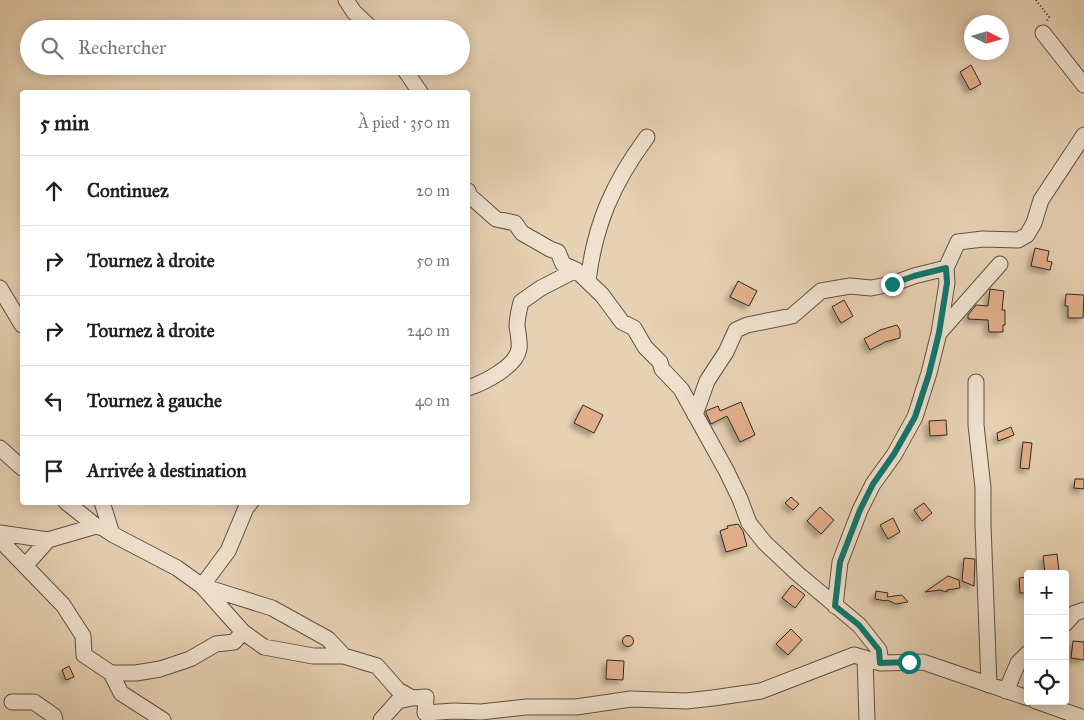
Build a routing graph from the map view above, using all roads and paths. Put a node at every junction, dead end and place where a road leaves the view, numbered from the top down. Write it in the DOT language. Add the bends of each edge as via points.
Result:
graph roads {
  1 [pos="346,0"];
  2 [pos="1036,0"];
  3 [pos="362,20"];
  4 [pos="1043,33"];
  5 [pos="408,75"];
  6 [pos="1084,85"];
  7 [pos="419,90"];
  8 [pos="1084,135"];
  9 [pos="647,137"];
  10 [pos="470,196"];
  11 [pos="1000,264"];
  12 [pos="946,268"];
  13 [pos="576,270"];
  14 [pos="588,281"];
  15 [pos="0,288"];
  16 [pos="20,322"];
  17 [pos="939,333"];
  18 [pos="976,382"];
  19 [pos="470,387"];
  20 [pos="695,416"];
  21 [pos="0,448"];
  22 [pos="20,466"];
  23 [pos="70,505"];
  24 [pos="103,505"];
  25 [pos="248,505"];
  26 [pos="96,526"];
  27 [pos="0,532"];
  28 [pos="112,534"];
  29 [pos="0,540"];
  30 [pos="48,540"];
  31 [pos="24,566"];
  32 [pos="202,586"];
  33 [pos="835,606"];
  34 [pos="1084,610"];
  35 [pos="1069,620"];
  36 [pos="243,632"];
  37 [pos="344,656"];
  38 [pos="1024,657"];
  39 [pos="866,658"];
  40 [pos="880,663"];
  41 [pos="111,674"];
  42 [pos="988,685"];
  43 [pos="1006,691"];
  44 [pos="1024,697"];
  45 [pos="412,698"];
  46 [pos="12,702"];
  47 [pos="1047,705"];
  48 [pos="425,713"];
  49 [pos="1084,718"];
  50 [pos="54,720"];
  51 [pos="163,720"];
  52 [pos="381,720"];
  53 [pos="450,720"];
  54 [pos="867,720"];
  1 -- 3 [label="street"];
  2 -- 4 [label="path" via="1049,17"];
  4 -- 6 [label="street"];
  5 -- 7 [label="street"];
  8 -- 12 [label="street" via="1041,200 1034,223 1026,235 1018,240 958,242"];
  9 -- 14 [label="street" via="630,160 607,204 592,252"];
  10 -- 13 [label="street" via="496,219 515,223 522,233 558,252 562,264"];
  11 -- 17 [label="street"];
  12 -- 17 [label="street" via="947,283"];
  12 -- 20 [label="street" via="872,288 850,286 821,291 792,316 736,330 707,381"];
  13 -- 14 [label="street"];
  13 -- 19 [label="street" via="540,288 521,302 517,323 519,350 495,376"];
  14 -- 20 [label="street" via="622,322 634,328 645,347 681,389"];
  15 -- 16 [label="street"];
  17 -- 33 [label="street" via="915,417 873,484 840,562"];
  18 -- 42 [label="street" via="976,425 983,488"];
  20 -- 33 [label="street" via="726,470 749,523 791,568"];
  21 -- 22 [label="street"];
  23 -- 26 [label="street"];
  24 -- 28 [label="street"];
  25 -- 32 [label="street" via="228,551"];
  26 -- 28 [label="street"];
  26 -- 30 [label="street"];
  27 -- 30 [label="street"];
  28 -- 32 [label="street" via="177,568"];
  29 -- 31 [label="street"];
  30 -- 31 [label="street"];
  31 -- 41 [label="street" via="63,605 83,636 84,655"];
  32 -- 36 [label="street"];
  32 -- 37 [label="street" via="272,608 328,639"];
  33 -- 40 [label="street" via="859,625 879,650"];
  34 -- 35 [label="street"];
  36 -- 37 [label="street" via="264,646 313,656"];
  36 -- 41 [label="street" via="234,642 216,644 190,659 160,669"];
  37 -- 45 [label="street" via="377,666 398,690"];
  38 -- 43 [label="street"];
  39 -- 40 [label="street"];
  39 -- 48 [label="street" via="854,655 761,691 713,698"];
  39 -- 54 [label="street"];
  40 -- 42 [label="street" via="923,662"];
  41 -- 51 [label="street" via="121,693"];
  42 -- 43 [label="street"];
  43 -- 44 [label="street"];
  45 -- 48 [label="street" via="426,697"];
  45 -- 52 [label="street" via="398,701"];
  46 -- 50 [label="street" via="34,702 54,716"];
  47 -- 49 [label="street"];
  48 -- 53 [label="street"];
}
